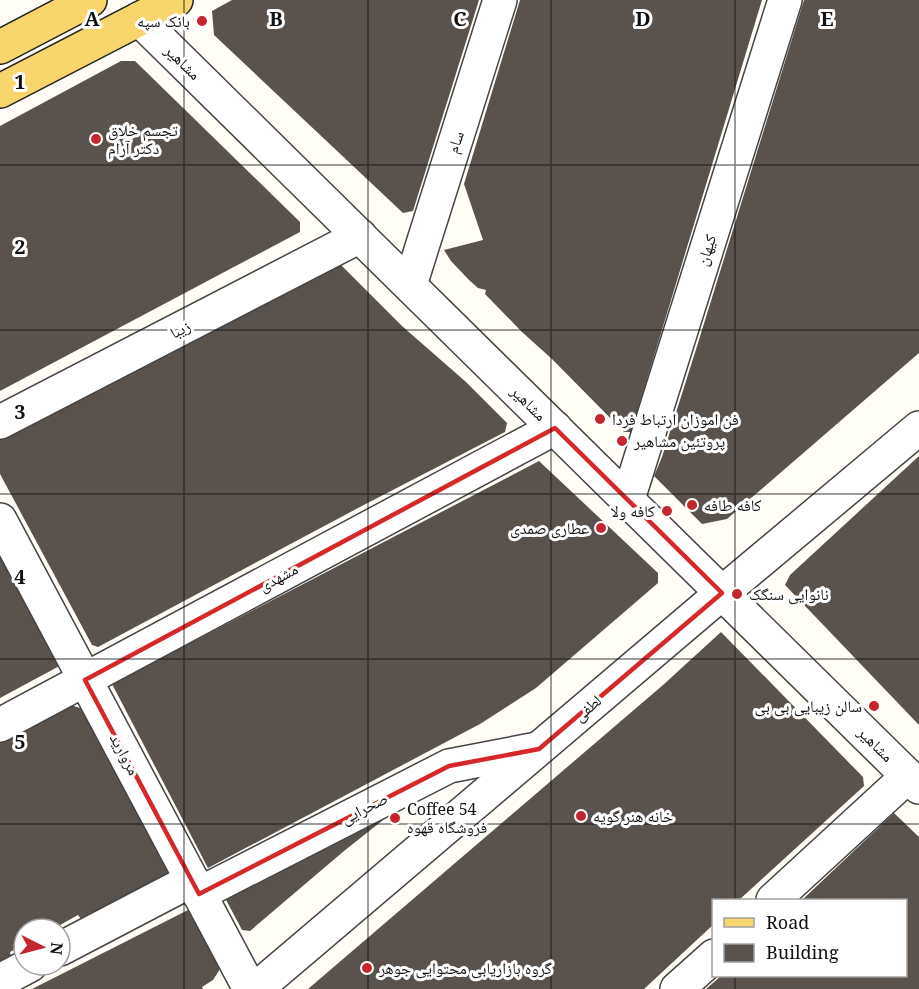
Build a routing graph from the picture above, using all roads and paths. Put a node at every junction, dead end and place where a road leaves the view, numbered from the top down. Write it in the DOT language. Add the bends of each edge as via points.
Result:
graph roads {
  1 [pos="90,0"];
  2 [pos="176,0"];
  3 [pos="500,0"];
  4 [pos="785,0"];
  5 [pos="140,19"];
  6 [pos="0,47"];
  7 [pos="0,92"];
  8 [pos="360,236"];
  9 [pos="410,285"];
  10 [pos="0,422"];
  11 [pos="555,428"];
  12 [pos="919,428"];
  13 [pos="628,499"];
  14 [pos="0,520"];
  15 [pos="722,593"];
  16 [pos="85,680"];
  17 [pos="0,725"];
  18 [pos="539,749"];
  19 [pos="914,781"];
  20 [pos="196,887"];
  21 [pos="774,899"];
  22 [pos="72,944"];
  23 [pos="712,958"];
  24 [pos="250,989"];
  25 [pos="256,989"];
  26 [pos="677,989"];
  1 -- 6 [label="main road"];
  2 -- 5 [label="main road"];
  3 -- 9 [label="street, سام"];
  4 -- 13 [label="street, کیهان"];
  5 -- 7 [label="main road"];
  5 -- 8 [label="street, مشاهیر"];
  8 -- 9 [label="street, مشاهیر"];
  8 -- 10 [label="street, زیبا"];
  9 -- 11 [label="street, مشاهیر"];
  11 -- 13 [label="street, مشاهیر"];
  11 -- 16 [label="street, مشهدی"];
  12 -- 15 [label="street, لطفی"];
  13 -- 15 [label="street, مشاهیر"];
  14 -- 16 [label="street, مروارید"];
  15 -- 18 [label="street, لطفی"];
  15 -- 19 [label="street, مشاهیر"];
  16 -- 17 [label="street, مشهدی"];
  16 -- 20 [label="street, مروارید"];
  18 -- 20 [label="street, صحرایی" via="449,766"];
  18 -- 25 [label="street, لطفی"];
  19 -- 21 [label="street"];
  20 -- 22 [label="street, صحرایی"];
  20 -- 24 [label="street, مروارید"];
  23 -- 26 [label="street"];
}
